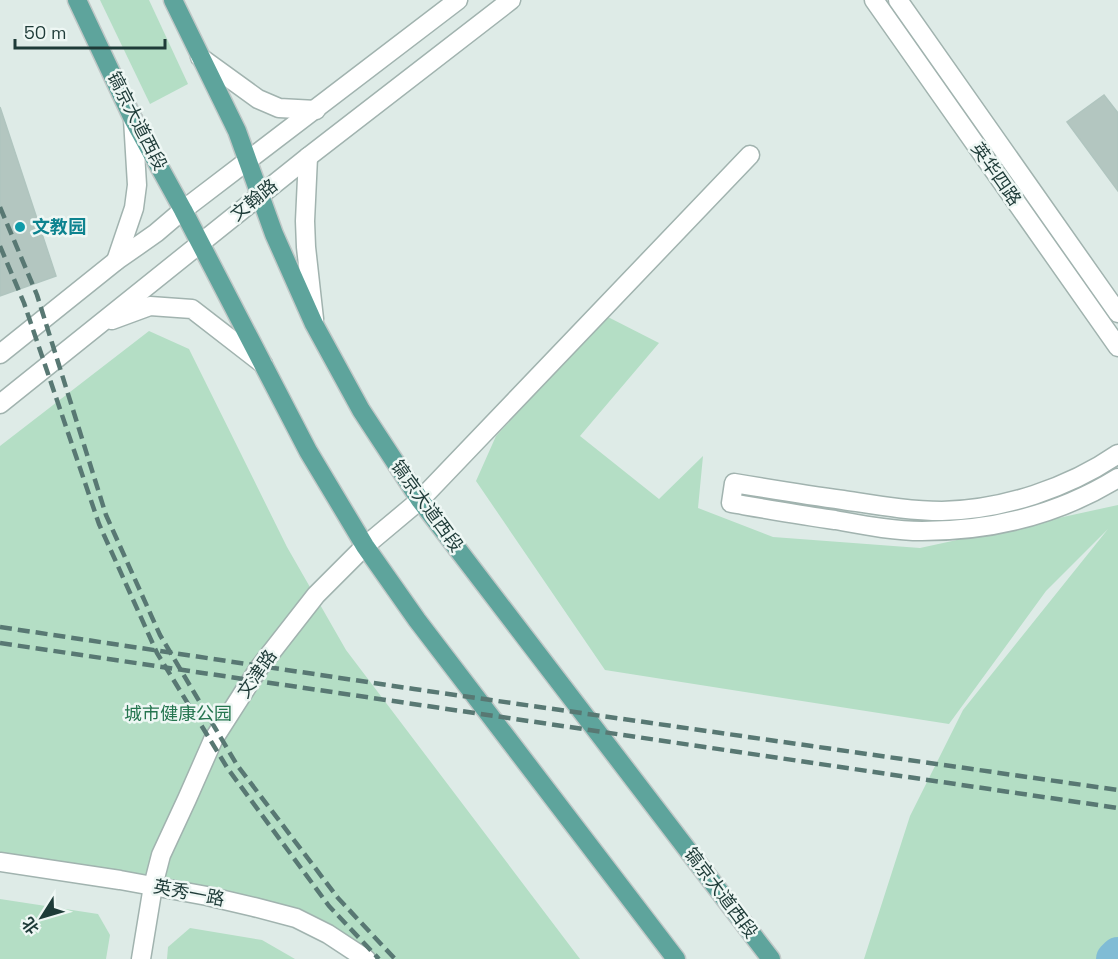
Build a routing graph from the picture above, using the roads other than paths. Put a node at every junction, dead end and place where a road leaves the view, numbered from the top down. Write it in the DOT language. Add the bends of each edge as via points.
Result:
graph roads {
  1 [pos="77,0"];
  2 [pos="172,0"];
  3 [pos="458,0"];
  4 [pos="511,0"];
  5 [pos="874,0"];
  6 [pos="898,0"];
  7 [pos="200,57"];
  8 [pos="316,110"];
  9 [pos="133,119"];
  10 [pos="750,155"];
  11 [pos="308,157"];
  12 [pos="248,161"];
  13 [pos="260,195"];
  14 [pos="183,210"];
  15 [pos="201,243"];
  16 [pos="116,261"];
  17 [pos="1118,313"];
  18 [pos="314,324"];
  19 [pos="96,326"];
  20 [pos="1118,347"];
  21 [pos="0,354"];
  22 [pos="263,364"];
  23 [pos="0,404"];
  24 [pos="1118,454"];
  25 [pos="1118,478"];
  26 [pos="420,500"];
  27 [pos="365,546"];
  28 [pos="0,862"];
  29 [pos="153,886"];
  30 [pos="141,959"];
  31 [pos="366,959"];
  32 [pos="676,959"];
  33 [pos="771,959"];
  1 -- 9 [label="main road, 镐京大道西段"];
  2 -- 7 [label="main road, 镐京大道西段"];
  3 -- 8 [label="street, 文翰路"];
  4 -- 11 [label="street, 文翰路"];
  5 -- 20 [label="street, 英华四路"];
  6 -- 17 [label="street, 英华四路"];
  7 -- 8 [label="street" via="258,99 279,108"];
  7 -- 12 [label="main road, 镐京大道西段"];
  8 -- 12 [label="street, 文翰路"];
  9 -- 14 [label="main road, 镐京大道西段"];
  9 -- 16 [label="street" via="137,185 134,208"];
  10 -- 26 [label="street, 文津路"];
  11 -- 13 [label="street, 文翰路"];
  11 -- 18 [label="street" via="305,221"];
  12 -- 13 [label="main road, 镐京大道西段"];
  12 -- 14 [label="street, 文翰路"];
  13 -- 15 [label="street, 文翰路"];
  13 -- 18 [label="main road, 镐京大道西段"];
  14 -- 15 [label="main road, 镐京大道西段"];
  14 -- 16 [label="street, 文翰路"];
  15 -- 19 [label="street, 文翰路"];
  15 -- 22 [label="main road, 镐京大道西段"];
  16 -- 21 [label="street, 文翰路"];
  18 -- 26 [label="main road, 镐京大道西段" via="361,410"];
  19 -- 22 [label="street" via="150,306 192,309"];
  19 -- 23 [label="street, 文翰路"];
  22 -- 27 [label="main road, 镐京大道西段" via="308,451"];
  24 -- 25 [label="street" via="1058,486 980,508 898,508 734,483 731,503 921,531 974,528 1017,521 1064,506"];
  26 -- 27 [label="street, 文津路"];
  26 -- 33 [label="main road, 镐京大道西段"];
  27 -- 29 [label="street, 文津路" via="316,595 259,668 213,740 161,855"];
  27 -- 32 [label="main road, 镐京大道西段"];
  28 -- 29 [label="street, 英秀一路"];
  29 -- 30 [label="street, 文津路"];
  29 -- 31 [label="street, 英秀一路" via="297,918"];
}
